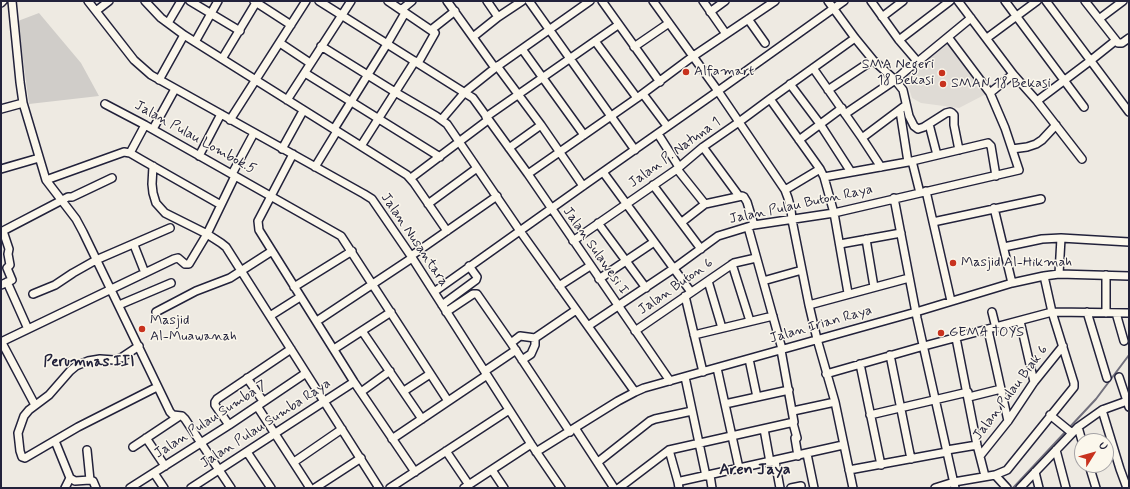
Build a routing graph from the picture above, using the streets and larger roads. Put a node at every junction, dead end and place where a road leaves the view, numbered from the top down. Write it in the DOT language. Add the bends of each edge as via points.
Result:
graph roads {
  1 [pos="12,1"];
  2 [pos="88,1"];
  3 [pos="109,1"];
  4 [pos="145,1"];
  5 [pos="181,1"];
  6 [pos="190,1"];
  7 [pos="218,1"];
  8 [pos="306,1"];
  9 [pos="319,1"];
  10 [pos="351,1"];
  11 [pos="388,1"];
  12 [pos="447,1"];
  13 [pos="487,1"];
  14 [pos="522,1"];
  15 [pos="529,1"];
  16 [pos="590,1"];
  17 [pos="602,1"];
  18 [pos="653,1"];
  19 [pos="703,1"];
  20 [pos="725,1"];
  21 [pos="775,1"];
  22 [pos="828,1"];
  23 [pos="844,1"];
  24 [pos="871,1"];
  25 [pos="903,1"];
  26 [pos="950,1"];
  27 [pos="958,1"];
  28 [pos="1005,1"];
  29 [pos="1037,1"];
  30 [pos="1046,1"];
  31 [pos="1085,1"];
  32 [pos="1123,1"];
  33 [pos="256,2"];
  34 [pos="408,2"];
  35 [pos="833,8"];
  36 [pos="96,11"];
  37 [pos="403,11"];
  38 [pos="455,11"];
  39 [pos="710,12"];
  40 [pos="211,13"];
  41 [pos="341,15"];
  42 [pos="498,17"];
  43 [pos="882,17"];
  44 [pos="1017,17"];
  45 [pos="971,18"];
  46 [pos="748,19"];
  47 [pos="1099,19"];
  48 [pos="669,23"];
  49 [pos="168,24"];
  50 [pos="291,25"];
  51 [pos="618,26"];
  52 [pos="549,29"];
  53 [pos="240,31"];
  54 [pos="433,31"];
  55 [pos="726,34"];
  56 [pos="184,35"];
  57 [pos="473,37"];
  58 [pos="948,37"];
  59 [pos="855,38"];
  60 [pos="987,38"];
  61 [pos="1129,38"];
  62 [pos="899,40"];
  63 [pos="595,41"];
  64 [pos="1114,41"];
  65 [pos="195,42"];
  66 [pos="280,43"];
  67 [pos="765,43"];
  68 [pos="387,44"];
  69 [pos="321,46"];
  70 [pos="634,47"];
  71 [pos="522,49"];
  72 [pos="692,57"];
  73 [pos="222,59"];
  74 [pos="570,59"];
  75 [pos="873,60"];
  76 [pos="917,61"];
  77 [pos="1090,61"];
  78 [pos="416,62"];
  79 [pos="310,63"];
  80 [pos="496,67"];
  81 [pos="813,68"];
  82 [pos="305,72"];
  83 [pos="367,74"];
  84 [pos="1013,74"];
  85 [pos="543,77"];
  86 [pos="160,80"];
  87 [pos="256,80"];
  88 [pos="895,80"];
  89 [pos="1064,80"];
  90 [pos="660,82"];
  91 [pos="790,84"];
  92 [pos="175,89"];
  93 [pos="828,90"];
  94 [pos="718,91"];
  95 [pos="395,92"];
  96 [pos="465,92"];
  97 [pos="990,93"];
  98 [pos="518,94"];
  99 [pos="640,96"];
  100 [pos="770,99"];
  101 [pos="287,100"];
  102 [pos="1037,101"];
  103 [pos="351,102"];
  104 [pos="23,103"];
  105 [pos="105,104"];
  106 [pos="906,105"];
  107 [pos="1084,107"];
  108 [pos="1,109"];
  109 [pos="303,111"];
  110 [pos="843,111"];
  111 [pos="900,111"];
  112 [pos="1129,112"];
  113 [pos="221,114"];
  114 [pos="610,116"];
  115 [pos="378,118"];
  116 [pos="442,119"];
  117 [pos="487,119"];
  118 [pos="230,120"];
  119 [pos="739,122"];
  120 [pos="820,124"];
  121 [pos="929,124"];
  122 [pos="145,125"];
  123 [pos="541,125"];
  124 [pos="1056,125"];
  125 [pos="667,126"];
  126 [pos="153,129"];
  127 [pos="335,130"];
  128 [pos="254,133"];
  129 [pos="658,134"];
  130 [pos="584,135"];
  131 [pos="862,138"];
  132 [pos="799,140"];
  133 [pos="460,142"];
  134 [pos="361,146"];
  135 [pos="703,147"];
  136 [pos="509,148"];
  137 [pos="282,149"];
  138 [pos="1012,149"];
  139 [pos="635,150"];
  140 [pos="959,150"];
  141 [pos="559,152"];
  142 [pos="130,153"];
  143 [pos="293,154"];
  144 [pos="937,155"];
  145 [pos="200,156"];
  146 [pos="440,157"];
  147 [pos="39,158"];
  148 [pos="1082,159"];
  149 [pos="910,162"];
  150 [pos="153,166"];
  151 [pos="315,167"];
  152 [pos="881,167"];
  153 [pos="477,168"];
  154 [pos="678,168"];
  155 [pos="1,169"];
  156 [pos="820,169"];
  157 [pos="603,172"];
  158 [pos="851,172"];
  159 [pos="528,174"];
  160 [pos="233,175"];
  161 [pos="996,176"];
  162 [pos="824,177"];
  163 [pos="112,178"];
  164 [pos="411,178"];
  165 [pos="46,180"];
  166 [pos="653,185"];
  167 [pos="583,186"];
  168 [pos="785,190"];
  169 [pos="923,192"];
  170 [pos="271,196"];
  171 [pos="497,196"];
  172 [pos="739,196"];
  173 [pos="894,198"];
  174 [pos="1041,199"];
  175 [pos="62,201"];
  176 [pos="221,204"];
  177 [pos="428,204"];
  178 [pos="626,204"];
  179 [pos="705,204"];
  180 [pos="994,208"];
  181 [pos="551,210"];
  182 [pos="834,213"];
  183 [pos="792,220"];
  184 [pos="682,222"];
  185 [pos="933,222"];
  186 [pos="598,223"];
  187 [pos="751,226"];
  188 [pos="170,228"];
  189 [pos="447,231"];
  190 [pos="520,231"];
  191 [pos="2,232"];
  192 [pos="901,233"];
  193 [pos="207,234"];
  194 [pos="1061,238"];
  195 [pos="866,239"];
  196 [pos="573,241"];
  197 [pos="1128,241"];
  198 [pos="654,242"];
  199 [pos="840,244"];
  200 [pos="134,245"];
  201 [pos="1004,247"];
  202 [pos="701,249"];
  203 [pos="272,251"];
  204 [pos="352,251"];
  205 [pos="411,257"];
  206 [pos="756,258"];
  207 [pos="96,260"];
  208 [pos="626,261"];
  209 [pos="732,264"];
  210 [pos="469,266"];
  211 [pos="590,266"];
  212 [pos="673,269"];
  213 [pos="802,270"];
  214 [pos="241,271"];
  215 [pos="145,273"];
  216 [pos="1059,274"];
  217 [pos="1106,275"];
  218 [pos="1044,276"];
  219 [pos="1129,276"];
  220 [pos="909,278"];
  221 [pos="599,279"];
  222 [pos="708,281"];
  223 [pos="763,281"];
  224 [pos="171,283"];
  225 [pos="1012,283"];
  226 [pos="4,284"];
  227 [pos="372,284"];
  228 [pos="559,286"];
  229 [pos="874,287"];
  230 [pos="294,288"];
  231 [pos="646,288"];
  232 [pos="111,289"];
  233 [pos="434,292"];
  234 [pos="33,294"];
  235 [pos="688,294"];
  236 [pos="848,294"];
  237 [pos="300,297"];
  238 [pos="951,301"];
  239 [pos="119,305"];
  240 [pos="442,305"];
  241 [pos="809,305"];
  242 [pos="618,306"];
  243 [pos="576,310"];
  244 [pos="156,312"];
  245 [pos="391,312"];
  246 [pos="446,312"];
  247 [pos="916,312"];
  248 [pos="992,312"];
  249 [pos="1052,312"];
  250 [pos="1087,312"];
  251 [pos="1106,313"];
  252 [pos="1116,313"];
  253 [pos="1129,313"];
  254 [pos="270,316"];
  255 [pos="773,316"];
  256 [pos="316,321"];
  257 [pos="750,321"];
  258 [pos="1020,321"];
  259 [pos="588,326"];
  260 [pos="722,328"];
  261 [pos="996,328"];
  262 [pos="28,329"];
  263 [pos="988,330"];
  264 [pos="362,331"];
  265 [pos="635,331"];
  266 [pos="694,335"];
  267 [pos="536,338"];
  268 [pos="956,338"];
  269 [pos="817,339"];
  270 [pos="1,341"];
  271 [pos="1124,341"];
  272 [pos="511,343"];
  273 [pos="139,346"];
  274 [pos="924,346"];
  275 [pos="1063,346"];
  276 [pos="291,349"];
  277 [pos="334,349"];
  278 [pos="516,350"];
  279 [pos="782,350"];
  280 [pos="890,355"];
  281 [pos="749,359"];
  282 [pos="522,360"];
  283 [pos="860,364"];
  284 [pos="718,368"];
  285 [pos="390,371"];
  286 [pos="703,372"];
  287 [pos="306,373"];
  288 [pos="486,373"];
  289 [pos="430,374"];
  290 [pos="826,374"];
  291 [pos="685,377"];
  292 [pos="1119,377"];
  293 [pos="247,378"];
  294 [pos="1107,378"];
  295 [pos="670,381"];
  296 [pos="354,382"];
  297 [pos="1034,382"];
  298 [pos="157,387"];
  299 [pos="1001,389"];
  300 [pos="789,390"];
  301 [pos="404,391"];
  302 [pos="361,392"];
  303 [pos="635,392"];
  304 [pos="968,395"];
  305 [pos="757,397"];
  306 [pos="935,400"];
  307 [pos="264,401"];
  308 [pos="448,401"];
  309 [pos="324,402"];
  310 [pos="835,402"];
  311 [pos="725,404"];
  312 [pos="1128,404"];
  313 [pos="35,405"];
  314 [pos="257,406"];
  315 [pos="901,408"];
  316 [pos="509,410"];
  317 [pos="1102,410"];
  318 [pos="692,411"];
  319 [pos="793,411"];
  320 [pos="870,415"];
  321 [pos="1050,415"];
  322 [pos="178,417"];
  323 [pos="422,419"];
  324 [pos="1008,421"];
  325 [pos="794,422"];
  326 [pos="229,425"];
  327 [pos="1078,427"];
  328 [pos="342,429"];
  329 [pos="764,429"];
  330 [pos="573,430"];
  331 [pos="1069,430"];
  332 [pos="276,433"];
  333 [pos="1080,433"];
  334 [pos="732,436"];
  335 [pos="146,438"];
  336 [pos="392,439"];
  337 [pos="55,441"];
  338 [pos="201,443"];
  339 [pos="699,443"];
  340 [pos="531,444"];
  341 [pos="843,445"];
  342 [pos="977,445"];
  343 [pos="132,446"];
  344 [pos="87,450"];
  345 [pos="669,450"];
  346 [pos="1056,450"];
  347 [pos="947,451"];
  348 [pos="247,452"];
  349 [pos="446,452"];
  350 [pos="536,452"];
  351 [pos="807,454"];
  352 [pos="798,456"];
  353 [pos="980,456"];
  354 [pos="361,458"];
  355 [pos="911,459"];
  356 [pos="772,461"];
  357 [pos="294,462"];
  358 [pos="598,462"];
  359 [pos="881,465"];
  360 [pos="165,466"];
  361 [pos="739,468"];
  362 [pos="219,470"];
  363 [pos="492,470"];
  364 [pos="849,470"];
  365 [pos="415,472"];
  366 [pos="1035,472"];
  367 [pos="154,473"];
  368 [pos="1091,473"];
  369 [pos="708,475"];
  370 [pos="995,475"];
  371 [pos="985,476"];
  372 [pos="70,478"];
  373 [pos="90,480"];
  374 [pos="678,485"];
  375 [pos="955,485"];
  376 [pos="801,486"];
  377 [pos="466,487"];
  378 [pos="65,488"];
  379 [pos="96,488"];
  380 [pos="130,488"];
  381 [pos="164,488"];
  382 [pos="191,488"];
  383 [pos="231,488"];
  384 [pos="271,488"];
  385 [pos="310,488"];
  386 [pos="315,488"];
  387 [pos="379,488"];
  388 [pos="390,488"];
  389 [pos="504,488"];
  390 [pos="561,488"];
  391 [pos="614,488"];
  392 [pos="619,488"];
  393 [pos="712,488"];
  394 [pos="780,488"];
  395 [pos="791,488"];
  396 [pos="814,488"];
  397 [pos="854,488"];
  398 [pos="935,488"];
  399 [pos="1007,488"];
  400 [pos="1020,488"];
  401 [pos="1039,488"];
  402 [pos="1066,488"];
  403 [pos="1096,488"];
  404 [pos="1127,488"];
  1 -- 104 [label="street"];
  2 -- 36 [label="street, Jalan Nusantara"];
  3 -- 36 [label="street"];
  4 -- 49 [label="street"];
  5 -- 49 [label="street"];
  6 -- 40 [label="street"];
  7 -- 40 [label="street"];
  8 -- 50 [label="street"];
  9 -- 41 [label="street, Jalan Sulawesi I"];
  10 -- 41 [label="street"];
  11 -- 37 [label="street"];
  12 -- 38 [label="street"];
  13 -- 42 [label="street"];
  14 -- 42 [label="street"];
  15 -- 52 [label="street"];
  16 -- 52 [label="street"];
  17 -- 51 [label="street"];
  18 -- 48 [label="street"];
  19 -- 39 [label="street"];
  20 -- 39 [label="street"];
  21 -- 46 [label="street"];
  22 -- 35 [label="street"];
  23 -- 35 [label="street"];
  24 -- 43 [label="street"];
  25 -- 43 [label="street"];
  26 -- 62 [label="street"];
  27 -- 45 [label="street"];
  28 -- 44 [label="street"];
  29 -- 44 [label="street"];
  30 -- 77 [label="street"];
  31 -- 47 [label="street"];
  32 -- 47 [label="street"];
  33 -- 50 [label="street"];
  33 -- 53 [label="street"];
  34 -- 37 [label="street"];
  35 -- 59 [label="street"];
  35 -- 94 [label="street"];
  36 -- 86 [label="street, Jalan Nusantara" via="138,65"];
  37 -- 54 [label="street"];
  37 -- 68 [label="street"];
  38 -- 54 [label="street"];
  38 -- 57 [label="street"];
  39 -- 55 [label="street"];
  40 -- 53 [label="street"];
  40 -- 65 [label="street"];
  41 -- 68 [label="street, Jalan Sulawesi I"];
  41 -- 69 [label="street"];
  42 -- 57 [label="street"];
  43 -- 62 [label="street"];
  44 -- 60 [label="street"];
  44 -- 89 [label="street"];
  45 -- 58 [label="street"];
  45 -- 60 [label="street"];
  46 -- 55 [label="street"];
  46 -- 67 [label="street"];
  47 -- 64 [label="street"];
  48 -- 70 [label="street"];
  48 -- 72 [label="street"];
  49 -- 56 [label="street"];
  50 -- 66 [label="street"];
  51 -- 63 [label="street"];
  51 -- 70 [label="street"];
  52 -- 71 [label="street"];
  52 -- 74 [label="street"];
  53 -- 73 [label="street"];
  54 -- 78 [label="street"];
  55 -- 72 [label="street"];
  56 -- 65 [label="street"];
  56 -- 86 [label="street"];
  57 -- 80 [label="street"];
  58 -- 76 [label="street"];
  58 -- 97 [label="street"];
  59 -- 75 [label="street"];
  59 -- 81 [label="street, Jalan P. Natuna 1"];
  60 -- 84 [label="street"];
  61 -- 64 [label="street" via="1120,44"];
  62 -- 76 [label="street"];
  63 -- 74 [label="street"];
  63 -- 99 [label="street"];
  64 -- 77 [label="street"];
  65 -- 73 [label="street"];
  66 -- 79 [label="street"];
  66 -- 87 [label="street"];
  68 -- 78 [label="street, Jalan Sulawesi I"];
  68 -- 83 [label="street"];
  69 -- 79 [label="street"];
  69 -- 83 [label="street"];
  70 -- 90 [label="street"];
  71 -- 80 [label="street"];
  71 -- 85 [label="street"];
  72 -- 90 [label="street"];
  72 -- 94 [label="street"];
  73 -- 87 [label="street"];
  74 -- 85 [label="street"];
  74 -- 114 [label="street"];
  75 -- 88 [label="street"];
  75 -- 93 [label="street"];
  76 -- 88 [label="street"];
  77 -- 89 [label="street"];
  77 -- 112 [label="street"];
  78 -- 95 [label="street"];
  78 -- 96 [label="street, Jalan Sulawesi I"];
  79 -- 82 [label="street"];
  80 -- 96 [label="street"];
  80 -- 98 [label="street"];
  81 -- 91 [label="street, Jalan P. Natuna 1"];
  81 -- 93 [label="street"];
  82 -- 101 [label="street"];
  82 -- 103 [label="street"];
  83 -- 95 [label="street"];
  83 -- 103 [label="street"];
  84 -- 97 [label="street"];
  84 -- 102 [label="street"];
  85 -- 98 [label="street"];
  85 -- 130 [label="street"];
  86 -- 92 [label="street, Jalan Nusantara"];
  87 -- 101 [label="street"];
  87 -- 118 [label="street"];
  88 -- 106 [label="street" via="903,90"];
  88 -- 110 [label="street"];
  89 -- 102 [label="street"];
  89 -- 107 [label="street"];
  90 -- 99 [label="street"];
  91 -- 100 [label="street, Jalan P. Natuna 1"];
  91 -- 120 [label="street"];
  92 -- 113 [label="street, Jalan Nusantara"];
  92 -- 126 [label="street"];
  93 -- 110 [label="street"];
  94 -- 119 [label="street"];
  94 -- 125 [label="street"];
  95 -- 115 [label="street"];
  95 -- 116 [label="street"];
  96 -- 116 [label="street"];
  96 -- 117 [label="street, Jalan Sulawesi I" via="477,102"];
  97 -- 138 [label="street"];
  98 -- 117 [label="street"];
  98 -- 123 [label="street"];
  99 -- 114 [label="street"];
  99 -- 125 [label="street"];
  100 -- 119 [label="street, Jalan P. Natuna 1"];
  100 -- 132 [label="street"];
  101 -- 109 [label="street"];
  102 -- 124 [label="street"];
  103 -- 115 [label="street"];
  103 -- 127 [label="street"];
  104 -- 108 [label="street"];
  104 -- 147 [label="street"];
  105 -- 122 [label="street, Jalan Pulau Lombok.5"];
  106 -- 111 [label="street"];
  106 -- 121 [label="street" via="914,126 918,129"];
  109 -- 127 [label="street"];
  109 -- 137 [label="street"];
  110 -- 120 [label="street"];
  110 -- 131 [label="street"];
  111 -- 131 [label="street"];
  111 -- 149 [label="street"];
  113 -- 118 [label="street, Jalan Nusantara"];
  113 -- 145 [label="street"];
  114 -- 130 [label="street"];
  114 -- 139 [label="street"];
  115 -- 134 [label="street"];
  115 -- 146 [label="street"];
  116 -- 133 [label="street"];
  117 -- 133 [label="street"];
  117 -- 136 [label="street, Jalan Sulawesi I"];
  118 -- 128 [label="street, Jalan Nusantara"];
  119 -- 135 [label="street, Jalan P. Natuna 1"];
  119 -- 168 [label="street"];
  120 -- 132 [label="street"];
  120 -- 158 [label="street"];
  121 -- 140 [label="street" via="946,113 952,113"];
  121 -- 144 [label="street"];
  122 -- 126 [label="street, Jalan Pulau Lombok.5"];
  122 -- 142 [label="street"];
  123 -- 136 [label="street"];
  123 -- 141 [label="street"];
  124 -- 138 [label="street" via="1036,144"];
  124 -- 148 [label="street"];
  125 -- 129 [label="street"];
  126 -- 145 [label="street, Jalan Pulau Lombok.5"];
  127 -- 134 [label="street"];
  127 -- 151 [label="street"];
  128 -- 137 [label="street, Jalan Nusantara"];
  128 -- 160 [label="street"];
  129 -- 139 [label="street"];
  129 -- 154 [label="street"];
  130 -- 141 [label="street"];
  131 -- 152 [label="street"];
  132 -- 156 [label="street"];
  133 -- 146 [label="street"];
  133 -- 153 [label="street"];
  134 -- 164 [label="street"];
  135 -- 154 [label="street, Jalan P. Natuna 1"];
  135 -- 172 [label="street"];
  136 -- 159 [label="street, Jalan Sulawesi I"];
  137 -- 143 [label="street, Jalan Nusantara"];
  138 -- 161 [label="street, Jalan Pulau Buton Raya" via="1019,170"];
  139 -- 157 [label="street"];
  140 -- 144 [label="street"];
  140 -- 161 [label="street" via="990,144"];
  141 -- 159 [label="street"];
  141 -- 167 [label="street"];
  142 -- 150 [label="street"];
  142 -- 165 [label="street" via="119,153"];
  143 -- 151 [label="street, Jalan Nusantara"];
  143 -- 170 [label="street"];
  144 -- 149 [label="street"];
  145 -- 160 [label="street, Jalan Pulau Lombok.5"];
  146 -- 164 [label="street"];
  147 -- 155 [label="street"];
  147 -- 165 [label="street"];
  149 -- 152 [label="street"];
  149 -- 169 [label="street"];
  150 -- 176 [label="street"];
  150 -- 193 [label="street" via="153,193 161,210"];
  151 -- 205 [label="street, Jalan Nusantara" via="372,200"];
  152 -- 158 [label="street"];
  153 -- 171 [label="street"];
  153 -- 177 [label="street"];
  154 -- 166 [label="street, Jalan P. Natuna 1"];
  154 -- 179 [label="street"];
  156 -- 162 [label="street"];
  156 -- 168 [label="street"];
  157 -- 167 [label="street"];
  157 -- 178 [label="street"];
  158 -- 162 [label="street"];
  159 -- 181 [label="street, Jalan Sulawesi I"];
  160 -- 170 [label="street, Jalan Pulau Lombok.5"];
  160 -- 176 [label="street"];
  161 -- 169 [label="street, Jalan Pulau Buton Raya"];
  162 -- 182 [label="street"];
  163 -- 175 [label="street"];
  164 -- 177 [label="street"];
  165 -- 175 [label="street"];
  166 -- 178 [label="street, Jalan P. Natuna 1"];
  166 -- 184 [label="street"];
  167 -- 181 [label="street"];
  168 -- 183 [label="street"];
  169 -- 173 [label="street, Jalan Pulau Buton Raya"];
  169 -- 185 [label="street"];
  170 -- 203 [label="street" via="258,225"];
  170 -- 204 [label="street, Jalan Pulau Lombok.5" via="341,236"];
  171 -- 189 [label="street"];
  171 -- 190 [label="street"];
  172 -- 179 [label="street"];
  172 -- 187 [label="street" via="745,198"];
  173 -- 182 [label="street, Jalan Pulau Buton Raya"];
  173 -- 192 [label="street"];
  174 -- 180 [label="street"];
  175 -- 191 [label="street"];
  175 -- 207 [label="street" via="76,220"];
  176 -- 193 [label="street"];
  177 -- 189 [label="street"];
  178 -- 186 [label="street, Jalan P. Natuna 1"];
  178 -- 198 [label="street"];
  179 -- 184 [label="street"];
  180 -- 185 [label="street"];
  180 -- 201 [label="street"];
  181 -- 190 [label="street"];
  181 -- 196 [label="street, Jalan Sulawesi I"];
  182 -- 183 [label="street, Jalan Pulau Buton Raya"];
  182 -- 199 [label="street"];
  183 -- 187 [label="street, Jalan Pulau Buton Raya"];
  183 -- 213 [label="street"];
  184 -- 202 [label="street"];
  185 -- 238 [label="street"];
  186 -- 196 [label="street, Jalan P. Natuna 1"];
  186 -- 208 [label="street"];
  187 -- 202 [label="street, Jalan Pulau Buton Raya" via="718,236"];
  187 -- 206 [label="street"];
  188 -- 200 [label="street"];
  189 -- 205 [label="street"];
  190 -- 210 [label="street"];
  190 -- 228 [label="street"];
  191 -- 226 [label="street" via="10,250 10,265 7,268 12,280"];
  192 -- 195 [label="street"];
  192 -- 220 [label="street"];
  193 -- 214 [label="street" via="226,247"];
  193 -- 215 [label="street" via="189,264 174,258"];
  194 -- 197 [label="street"];
  194 -- 201 [label="street"];
  194 -- 216 [label="street"];
  195 -- 199 [label="street"];
  195 -- 229 [label="street"];
  196 -- 211 [label="street, Jalan Sulawesi I"];
  198 -- 208 [label="street"];
  198 -- 212 [label="street"];
  199 -- 236 [label="street"];
  200 -- 207 [label="street"];
  200 -- 215 [label="street"];
  201 -- 225 [label="street"];
  202 -- 212 [label="street, Jalan Pulau Buton Raya"];
  203 -- 214 [label="street"];
  203 -- 230 [label="street"];
  204 -- 227 [label="street, Jalan Pulau Lombok.5"];
  204 -- 230 [label="street"];
  205 -- 227 [label="street"];
  205 -- 233 [label="street, Jalan Nusantara"];
  206 -- 209 [label="street"];
  206 -- 223 [label="street"];
  207 -- 232 [label="street"];
  207 -- 234 [label="street" via="55,285"];
  208 -- 221 [label="street"];
  208 -- 231 [label="street"];
  209 -- 222 [label="street, Jalan Buton 6"];
  209 -- 257 [label="street"];
  210 -- 233 [label="street"];
  210 -- 240 [label="street" via="477,277 476,280"];
  211 -- 221 [label="street, Jalan Sulawesi I"];
  211 -- 228 [label="street"];
  212 -- 231 [label="street, Jalan Pulau Buton Raya"];
  212 -- 235 [label="street"];
  213 -- 223 [label="street"];
  213 -- 241 [label="street"];
  214 -- 244 [label="street"];
  214 -- 254 [label="street"];
  215 -- 232 [label="street"];
  216 -- 217 [label="street, Jalan Irian Raya"];
  216 -- 218 [label="street, Jalan Irian Raya"];
  217 -- 219 [label="street, Jalan Irian Raya"];
  217 -- 251 [label="street"];
  218 -- 225 [label="street, Jalan Irian Raya"];
  218 -- 249 [label="street"];
  220 -- 229 [label="street"];
  220 -- 247 [label="street"];
  221 -- 242 [label="street, Jalan Sulawesi I"];
  222 -- 235 [label="street, Jalan Buton 6"];
  222 -- 260 [label="street"];
  223 -- 255 [label="street"];
  224 -- 239 [label="street"];
  225 -- 238 [label="street, Jalan Irian Raya"];
  226 -- 262 [label="street"];
  227 -- 245 [label="street, Jalan Pulau Lombok.5"];
  227 -- 256 [label="street"];
  228 -- 243 [label="street"];
  229 -- 236 [label="street"];
  230 -- 237 [label="street"];
  231 -- 242 [label="street, Jalan Pulau Buton Raya"];
  232 -- 239 [label="street"];
  232 -- 262 [label="street"];
  233 -- 240 [label="street, Jalan Nusantara"];
  235 -- 265 [label="street, Jalan Buton 6"];
  235 -- 266 [label="street"];
  236 -- 241 [label="street"];
  237 -- 254 [label="street"];
  237 -- 256 [label="street"];
  238 -- 247 [label="street, Jalan Irian Raya"];
  239 -- 273 [label="street"];
  240 -- 246 [label="street, Jalan Nusantara"];
  241 -- 269 [label="street"];
  242 -- 259 [label="street, Jalan Pulau Buton Raya"];
  242 -- 265 [label="street, Jalan Sulawesi I"];
  243 -- 259 [label="street"];
  243 -- 267 [label="street"];
  245 -- 264 [label="street"];
  245 -- 289 [label="street, Jalan Pulau Lombok.5"];
  246 -- 272 [label="street" via="476,294"];
  246 -- 288 [label="street, Jalan Nusantara"];
  247 -- 269 [label="street, Jalan Irian Raya"];
  247 -- 274 [label="street"];
  248 -- 261 [label="street"];
  249 -- 250 [label="street"];
  249 -- 258 [label="street"];
  249 -- 275 [label="street"];
  250 -- 251 [label="street"];
  250 -- 294 [label="street"];
  251 -- 252 [label="street"];
  252 -- 253 [label="street"];
  252 -- 271 [label="street"];
  254 -- 276 [label="street"];
  255 -- 257 [label="street"];
  255 -- 279 [label="street"];
  256 -- 277 [label="street"];
  257 -- 260 [label="street"];
  258 -- 261 [label="street"];
  258 -- 297 [label="street"];
  259 -- 303 [label="street"];
  260 -- 266 [label="street"];
  261 -- 263 [label="street"];
  262 -- 270 [label="street"];
  263 -- 268 [label="street"];
  263 -- 299 [label="street"];
  264 -- 277 [label="street"];
  264 -- 285 [label="street"];
  265 -- 295 [label="street, Jalan Sulawesi I"];
  266 -- 286 [label="street"];
  267 -- 272 [label="street" via="520,336"];
  267 -- 282 [label="street" via="531,354"];
  268 -- 274 [label="street"];
  268 -- 304 [label="street"];
  269 -- 279 [label="street, Jalan Irian Raya"];
  269 -- 290 [label="street"];
  270 -- 313 [label="street"];
  272 -- 278 [label="street"];
  273 -- 298 [label="street"];
  273 -- 313 [label="street" via="121,358 88,361 76,366 49,395"];
  274 -- 280 [label="street"];
  274 -- 306 [label="street"];
  275 -- 297 [label="street, Jalan Pulau Biak 6"];
  275 -- 321 [label="street" via="1074,386"];
  276 -- 287 [label="street"];
  276 -- 293 [label="street"];
  277 -- 296 [label="street"];
  278 -- 282 [label="street"];
  278 -- 288 [label="street"];
  279 -- 281 [label="street, Jalan Irian Raya"];
  279 -- 300 [label="street"];
  280 -- 283 [label="street"];
  280 -- 315 [label="street"];
  281 -- 284 [label="street, Jalan Irian Raya"];
  281 -- 305 [label="street"];
  282 -- 330 [label="street"];
  283 -- 290 [label="street"];
  283 -- 320 [label="street"];
  284 -- 286 [label="street, Jalan Irian Raya"];
  284 -- 311 [label="street"];
  285 -- 301 [label="street"];
  285 -- 302 [label="street"];
  286 -- 291 [label="street, Jalan Irian Raya"];
  287 -- 307 [label="street, Jalan Pulau Sumba 7"];
  287 -- 309 [label="street"];
  288 -- 308 [label="street"];
  288 -- 316 [label="street, Jalan Nusantara"];
  289 -- 301 [label="street"];
  289 -- 308 [label="street, Jalan Pulau Lombok.5"];
  290 -- 310 [label="street"];
  291 -- 295 [label="street, Jalan Irian Raya"];
  291 -- 318 [label="street"];
  292 -- 312 [label="street"];
  293 -- 307 [label="street"];
  293 -- 326 [label="street" via="215,402"];
  295 -- 303 [label="street, Jalan Irian Raya"];
  296 -- 302 [label="street"];
  296 -- 309 [label="street, Jalan Pulau Sumba Raya"];
  297 -- 324 [label="street, Jalan Pulau Biak 6"];
  298 -- 322 [label="street" via="170,412"];
  298 -- 337 [label="street"];
  299 -- 304 [label="street"];
  299 -- 324 [label="street"];
  300 -- 305 [label="street"];
  300 -- 319 [label="street"];
  301 -- 323 [label="street"];
  302 -- 336 [label="street"];
  303 -- 330 [label="street, Jalan Irian Raya"];
  304 -- 306 [label="street"];
  304 -- 342 [label="street"];
  305 -- 311 [label="street"];
  306 -- 315 [label="street"];
  306 -- 347 [label="street"];
  307 -- 314 [label="street, Jalan Pulau Sumba 7"];
  308 -- 323 [label="street"];
  309 -- 328 [label="street"];
  309 -- 332 [label="street, Jalan Pulau Sumba Raya"];
  310 -- 319 [label="street"];
  310 -- 341 [label="street"];
  311 -- 334 [label="street"];
  312 -- 317 [label="street"];
  313 -- 337 [label="street" via="24,416 20,427 18,443 22,457 25,458"];
  314 -- 326 [label="street, Jalan Pulau Sumba 7"];
  314 -- 332 [label="street"];
  315 -- 320 [label="street"];
  315 -- 355 [label="street"];
  316 -- 340 [label="street, Jalan Nusantara"];
  316 -- 349 [label="street"];
  317 -- 327 [label="street"];
  317 -- 404 [label="street"];
  318 -- 339 [label="street"];
  318 -- 358 [label="street" via="650,422"];
  319 -- 325 [label="street"];
  320 -- 359 [label="street"];
  321 -- 331 [label="street"];
  321 -- 370 [label="street" via="1010,468"];
  322 -- 335 [label="street"];
  322 -- 338 [label="street" via="182,416 185,419"];
  323 -- 336 [label="street"];
  324 -- 353 [label="street, Jalan Pulau Biak 6"];
  325 -- 329 [label="street"];
  325 -- 352 [label="street"];
  326 -- 338 [label="street, Jalan Pulau Sumba 7"];
  327 -- 331 [label="street"];
  327 -- 333 [label="street"];
  328 -- 354 [label="street"];
  328 -- 357 [label="street"];
  329 -- 334 [label="street"];
  329 -- 356 [label="street"];
  330 -- 350 [label="street, Jalan Irian Raya"];
  330 -- 358 [label="street"];
  331 -- 346 [label="street"];
  332 -- 348 [label="street, Jalan Pulau Sumba Raya"];
  332 -- 357 [label="street"];
  334 -- 339 [label="street"];
  334 -- 361 [label="street"];
  335 -- 343 [label="street"];
  335 -- 360 [label="street"];
  336 -- 365 [label="street"];
  337 -- 372 [label="street"];
  338 -- 360 [label="street, Jalan Pulau Sumba 7"];
  338 -- 362 [label="street"];
  339 -- 345 [label="street"];
  339 -- 369 [label="street"];
  340 -- 350 [label="street, Jalan Nusantara"];
  340 -- 363 [label="street"];
  341 -- 351 [label="street"];
  341 -- 364 [label="street"];
  342 -- 347 [label="street, Jalan Pulau Biak 6"];
  342 -- 353 [label="street"];
  344 -- 373 [label="street"];
  345 -- 374 [label="street"];
  345 -- 392 [label="street"];
  346 -- 366 [label="street"];
  346 -- 402 [label="street"];
  347 -- 355 [label="street, Jalan Pulau Biak 6"];
  347 -- 375 [label="street"];
  348 -- 362 [label="street, Jalan Pulau Sumba Raya"];
  348 -- 384 [label="street"];
  349 -- 365 [label="street"];
  349 -- 377 [label="street"];
  350 -- 390 [label="street, Jalan Nusantara"];
  351 -- 352 [label="street"];
  351 -- 396 [label="street"];
  352 -- 356 [label="street"];
  353 -- 371 [label="street"];
  354 -- 386 [label="street"];
  354 -- 387 [label="street"];
  355 -- 359 [label="street, Jalan Pulau Biak 6"];
  356 -- 361 [label="street"];
  356 -- 394 [label="street"];
  357 -- 385 [label="street"];
  358 -- 391 [label="street"];
  359 -- 364 [label="street, Jalan Pulau Biak 6"];
  360 -- 367 [label="street, Jalan Pulau Sumba 7"];
  361 -- 369 [label="street"];
  362 -- 382 [label="street, Jalan Pulau Sumba Raya"];
  362 -- 383 [label="street"];
  363 -- 377 [label="street"];
  363 -- 389 [label="street"];
  364 -- 397 [label="street"];
  365 -- 388 [label="street"];
  366 -- 400 [label="street"];
  366 -- 401 [label="street"];
  367 -- 380 [label="street, Jalan Pulau Sumba 7"];
  367 -- 381 [label="street"];
  368 -- 403 [label="street"];
  369 -- 374 [label="street"];
  369 -- 393 [label="street"];
  370 -- 371 [label="street"];
  370 -- 399 [label="street"];
  371 -- 375 [label="street"];
  372 -- 373 [label="street" via="75,481"];
  372 -- 378 [label="street"];
  373 -- 379 [label="street"];
  375 -- 398 [label="street"];
  376 -- 395 [label="street"];
}
